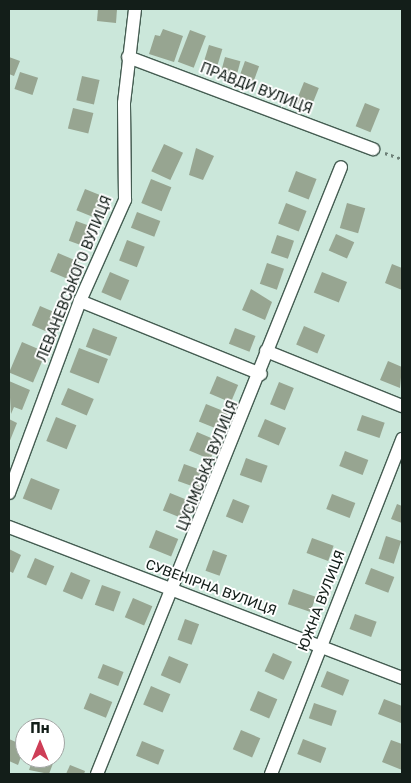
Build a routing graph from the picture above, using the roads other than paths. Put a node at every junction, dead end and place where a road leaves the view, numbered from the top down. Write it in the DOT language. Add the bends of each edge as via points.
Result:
graph roads {
  1 [pos="135,9"];
  2 [pos="128,57"];
  3 [pos="373,149"];
  4 [pos="341,167"];
  5 [pos="80,301"];
  6 [pos="266,351"];
  7 [pos="261,374"];
  8 [pos="402,406"];
  9 [pos="402,439"];
  10 [pos="9,494"];
  11 [pos="9,527"];
  12 [pos="173,591"];
  13 [pos="321,644"];
  14 [pos="402,678"];
  15 [pos="97,774"];
  16 [pos="271,774"];
  1 -- 2 [label="street, ЛЕВАНЕВСЬКОГО ВУЛИЦЯ"];
  2 -- 3 [label="street, ПРАВДИ ВУЛИЦЯ"];
  2 -- 5 [label="street, ЛЕВАНЕВСЬКОГО ВУЛИЦЯ" via="124,103 125,200"];
  4 -- 6 [label="street, ЦУСІМСЬКА ВУЛИЦЯ"];
  5 -- 7 [label="street"];
  5 -- 10 [label="street, ЛЕВАНЕВСЬКОГО ВУЛИЦЯ"];
  6 -- 7 [label="street, ЦУСІМСЬКА ВУЛИЦЯ"];
  6 -- 8 [label="street"];
  7 -- 12 [label="street, ЦУСІМСЬКА ВУЛИЦЯ"];
  9 -- 13 [label="street, ЮЖНА ВУЛИЦЯ"];
  11 -- 12 [label="street, СУВЕНІРНА ВУЛИЦЯ"];
  12 -- 13 [label="street, СУВЕНІРНА ВУЛИЦЯ"];
  12 -- 15 [label="street, ЦУСІМСЬКА ВУЛИЦЯ"];
  13 -- 14 [label="street, СУВЕНІРНА ВУЛИЦЯ"];
  13 -- 16 [label="street, ЮЖНА ВУЛИЦЯ"];
}
